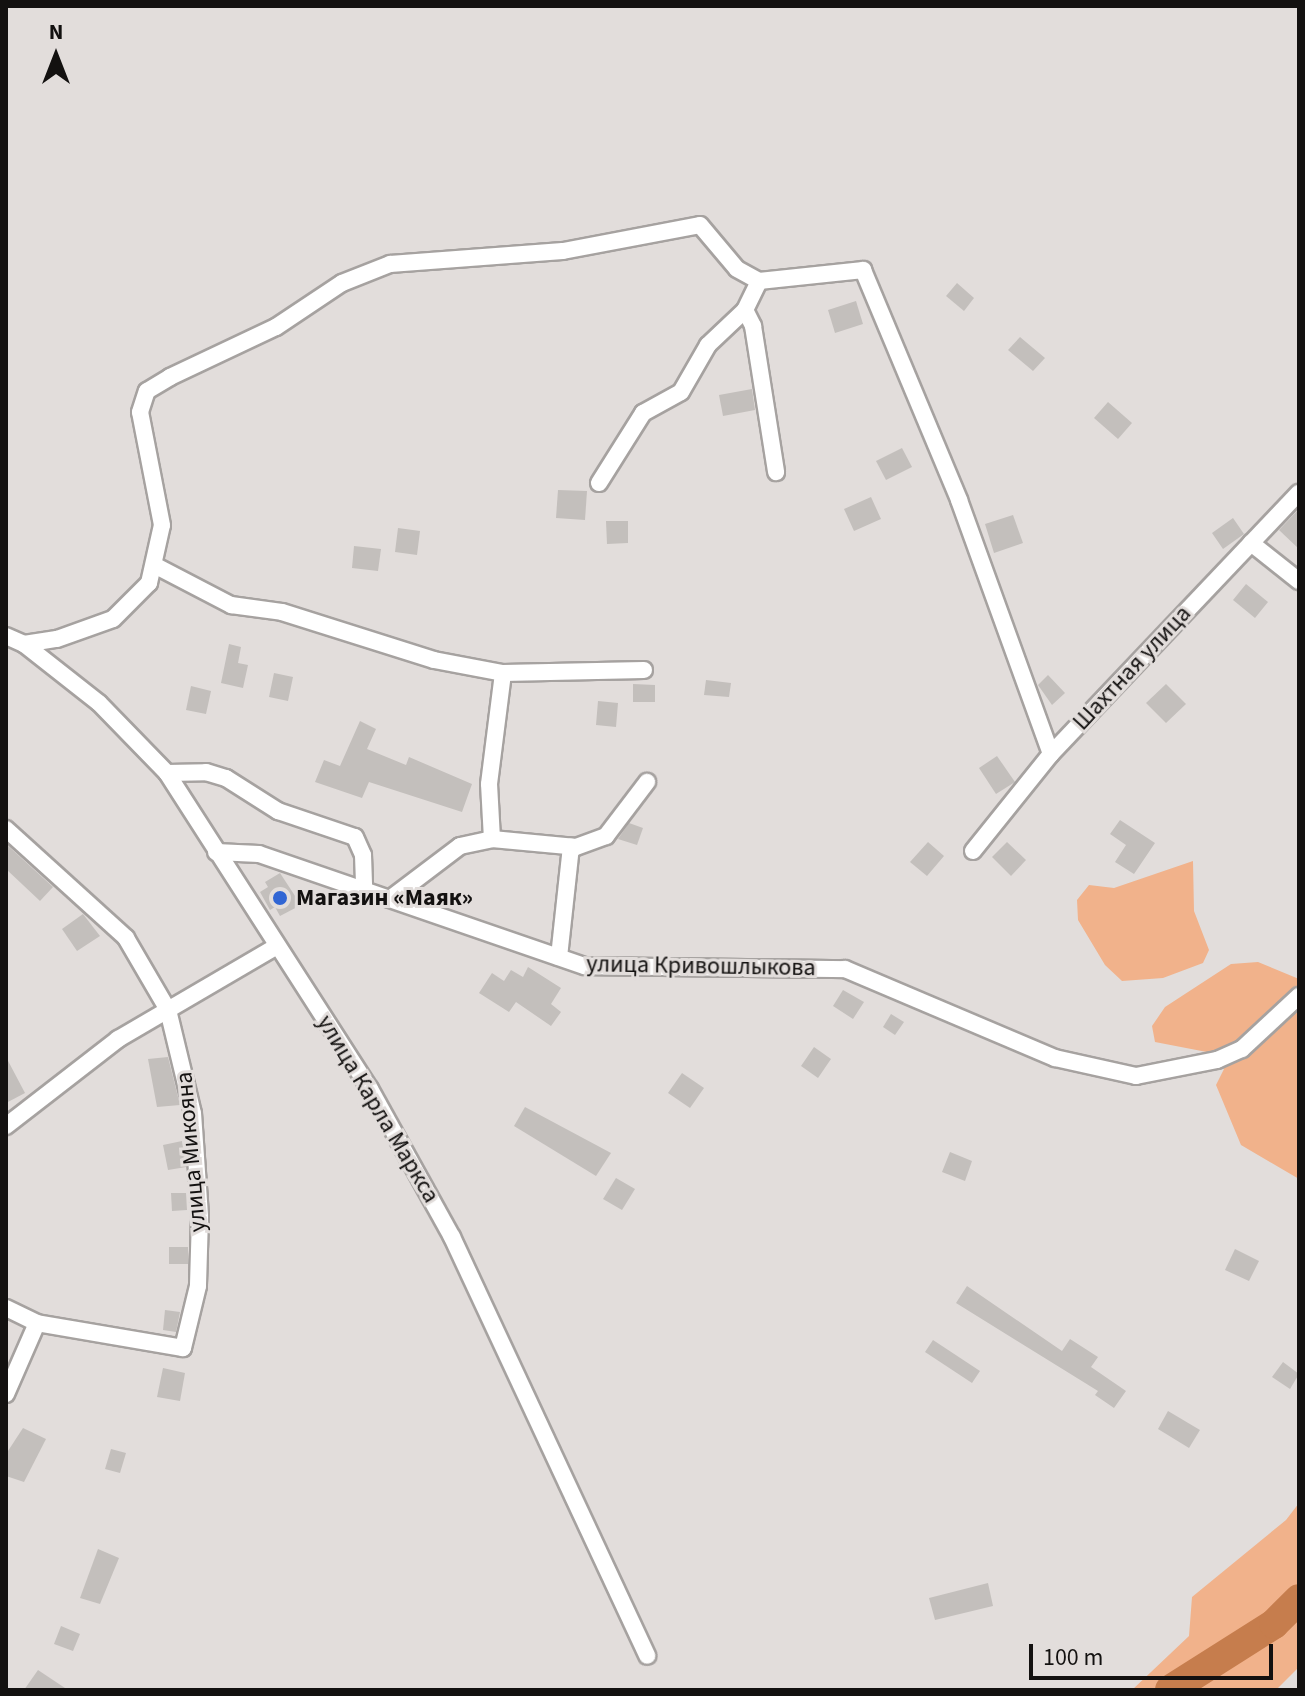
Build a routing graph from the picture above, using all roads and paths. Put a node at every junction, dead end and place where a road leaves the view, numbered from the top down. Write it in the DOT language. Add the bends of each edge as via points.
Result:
graph roads {
  1 [pos="759,281"];
  2 [pos="745,310"];
  3 [pos="776,472"];
  4 [pos="599,483"];
  5 [pos="1299,493"];
  6 [pos="1251,543"];
  7 [pos="156,566"];
  8 [pos="1299,581"];
  9 [pos="6,636"];
  10 [pos="24,644"];
  11 [pos="644,670"];
  12 [pos="503,673"];
  13 [pos="1051,754"];
  14 [pos="167,773"];
  15 [pos="647,782"];
  16 [pos="6,829"];
  17 [pos="492,839"];
  18 [pos="571,847"];
  19 [pos="973,851"];
  20 [pos="216,852"];
  21 [pos="364,890"];
  22 [pos="390,899"];
  23 [pos="277,946"];
  24 [pos="559,957"];
  25 [pos="1299,996"];
  26 [pos="168,1010"];
  27 [pos="6,1126"];
  28 [pos="6,1308"];
  29 [pos="37,1323"];
  30 [pos="6,1394"];
  31 [pos="647,1656"];
  1 -- 2 [label="street"];
  1 -- 7 [label="street" via="737,269 700,225 563,251 390,264 342,283 276,327 147,391 140,430 162,525"];
  1 -- 13 [label="street" via="863,270 959,500"];
  2 -- 3 [label="street" via="753,326"];
  2 -- 4 [label="street" via="708,345 681,392 643,413"];
  5 -- 6 [label="street, Шахтная улица"];
  6 -- 8 [label="street"];
  6 -- 13 [label="street, Шахтная улица"];
  7 -- 10 [label="street" via="149,583 113,619 57,639"];
  7 -- 12 [label="street" via="231,605 282,612 362,641"];
  9 -- 10 [label="street, улица Карла Маркса"];
  10 -- 14 [label="street, улица Карла Маркса" via="132,732"];
  11 -- 12 [label="street"];
  12 -- 17 [label="street" via="489,784"];
  13 -- 19 [label="street, Шахтная улица"];
  14 -- 20 [label="street, улица Карла Маркса"];
  14 -- 21 [label="street" via="206,772 226,778 278,811 355,837 363,855"];
  15 -- 18 [label="street" via="606,836"];
  16 -- 26 [label="street, улица Микояна" via="126,938"];
  17 -- 18 [label="street"];
  17 -- 22 [label="street" via="460,846"];
  18 -- 24 [label="street"];
  20 -- 21 [label="street, улица Кривошлыкова" via="259,854"];
  20 -- 23 [label="street, улица Карла Маркса"];
  21 -- 22 [label="street, улица Кривошлыкова"];
  22 -- 24 [label="street, улица Кривошлыкова"];
  23 -- 26 [label="street"];
  23 -- 31 [label="street, улица Карла Маркса" via="400,1138 445,1223"];
  24 -- 25 [label="street, улица Кривошлыкова" via="585,966 845,969 1055,1058 1136,1076 1217,1060 1242,1049"];
  26 -- 27 [label="street" via="118,1039"];
  26 -- 29 [label="street, улица Микояна" via="188,1082 200,1217 198,1286 183,1348"];
  28 -- 29 [label="street"];
  29 -- 30 [label="street"];
}
